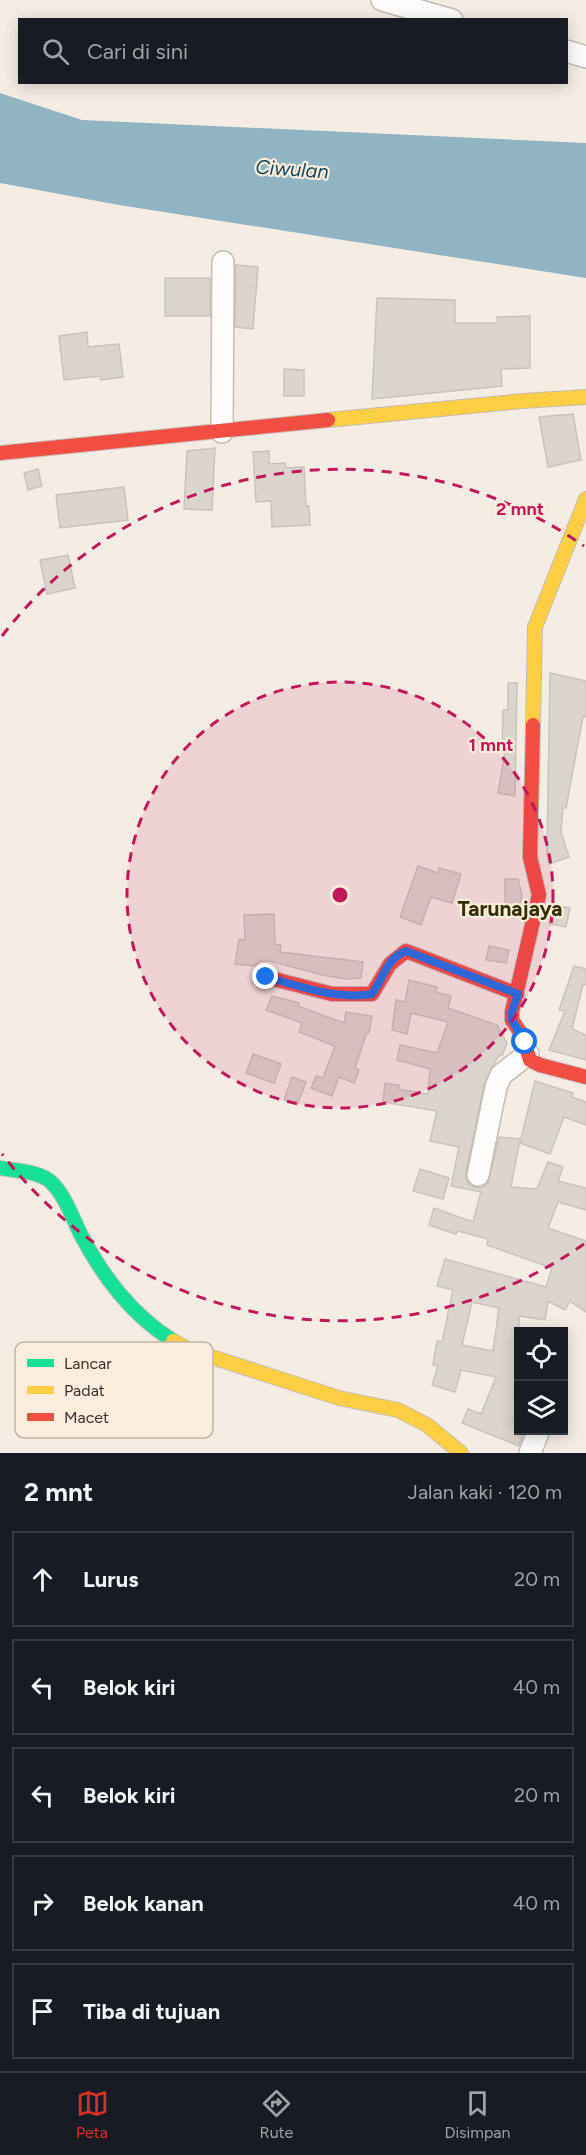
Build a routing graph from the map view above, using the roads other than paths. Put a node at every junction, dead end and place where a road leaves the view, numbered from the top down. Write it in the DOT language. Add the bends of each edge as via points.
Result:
graph roads {
  1 [pos="382,0"];
  2 [pos="445,18"];
  3 [pos="568,51"];
  4 [pos="586,57"];
  5 [pos="223,262"];
  6 [pos="586,397"];
  7 [pos="222,432"];
  8 [pos="0,453"];
  9 [pos="586,499"];
  10 [pos="266,977"];
  11 [pos="518,994"];
  12 [pos="528,1054"];
  13 [pos="586,1077"];
  14 [pos="0,1168"];
  15 [pos="478,1175"];
  16 [pos="175,1342"];
  17 [pos="213,1357"];
  18 [pos="537,1435"];
  19 [pos="461,1453"];
  20 [pos="530,1453"];
  1 -- 2 [label="street"];
  3 -- 4 [label="street"];
  5 -- 7 [label="street"];
  6 -- 7 [label="street"];
  7 -- 8 [label="street"];
  9 -- 11 [label="street" via="535,627 530,857 539,895"];
  10 -- 11 [label="street" via="324,993 372,994 391,960 406,951"];
  11 -- 12 [label="street" via="512,1020"];
  12 -- 13 [label="street" via="530,1060 540,1065"];
  12 -- 15 [label="street" via="501,1075"];
  14 -- 16 [label="street" via="40,1175 52,1183 118,1294"];
  17 -- 19 [label="street" via="327,1394 398,1410 420,1421"];
  18 -- 20 [label="street"];
}
